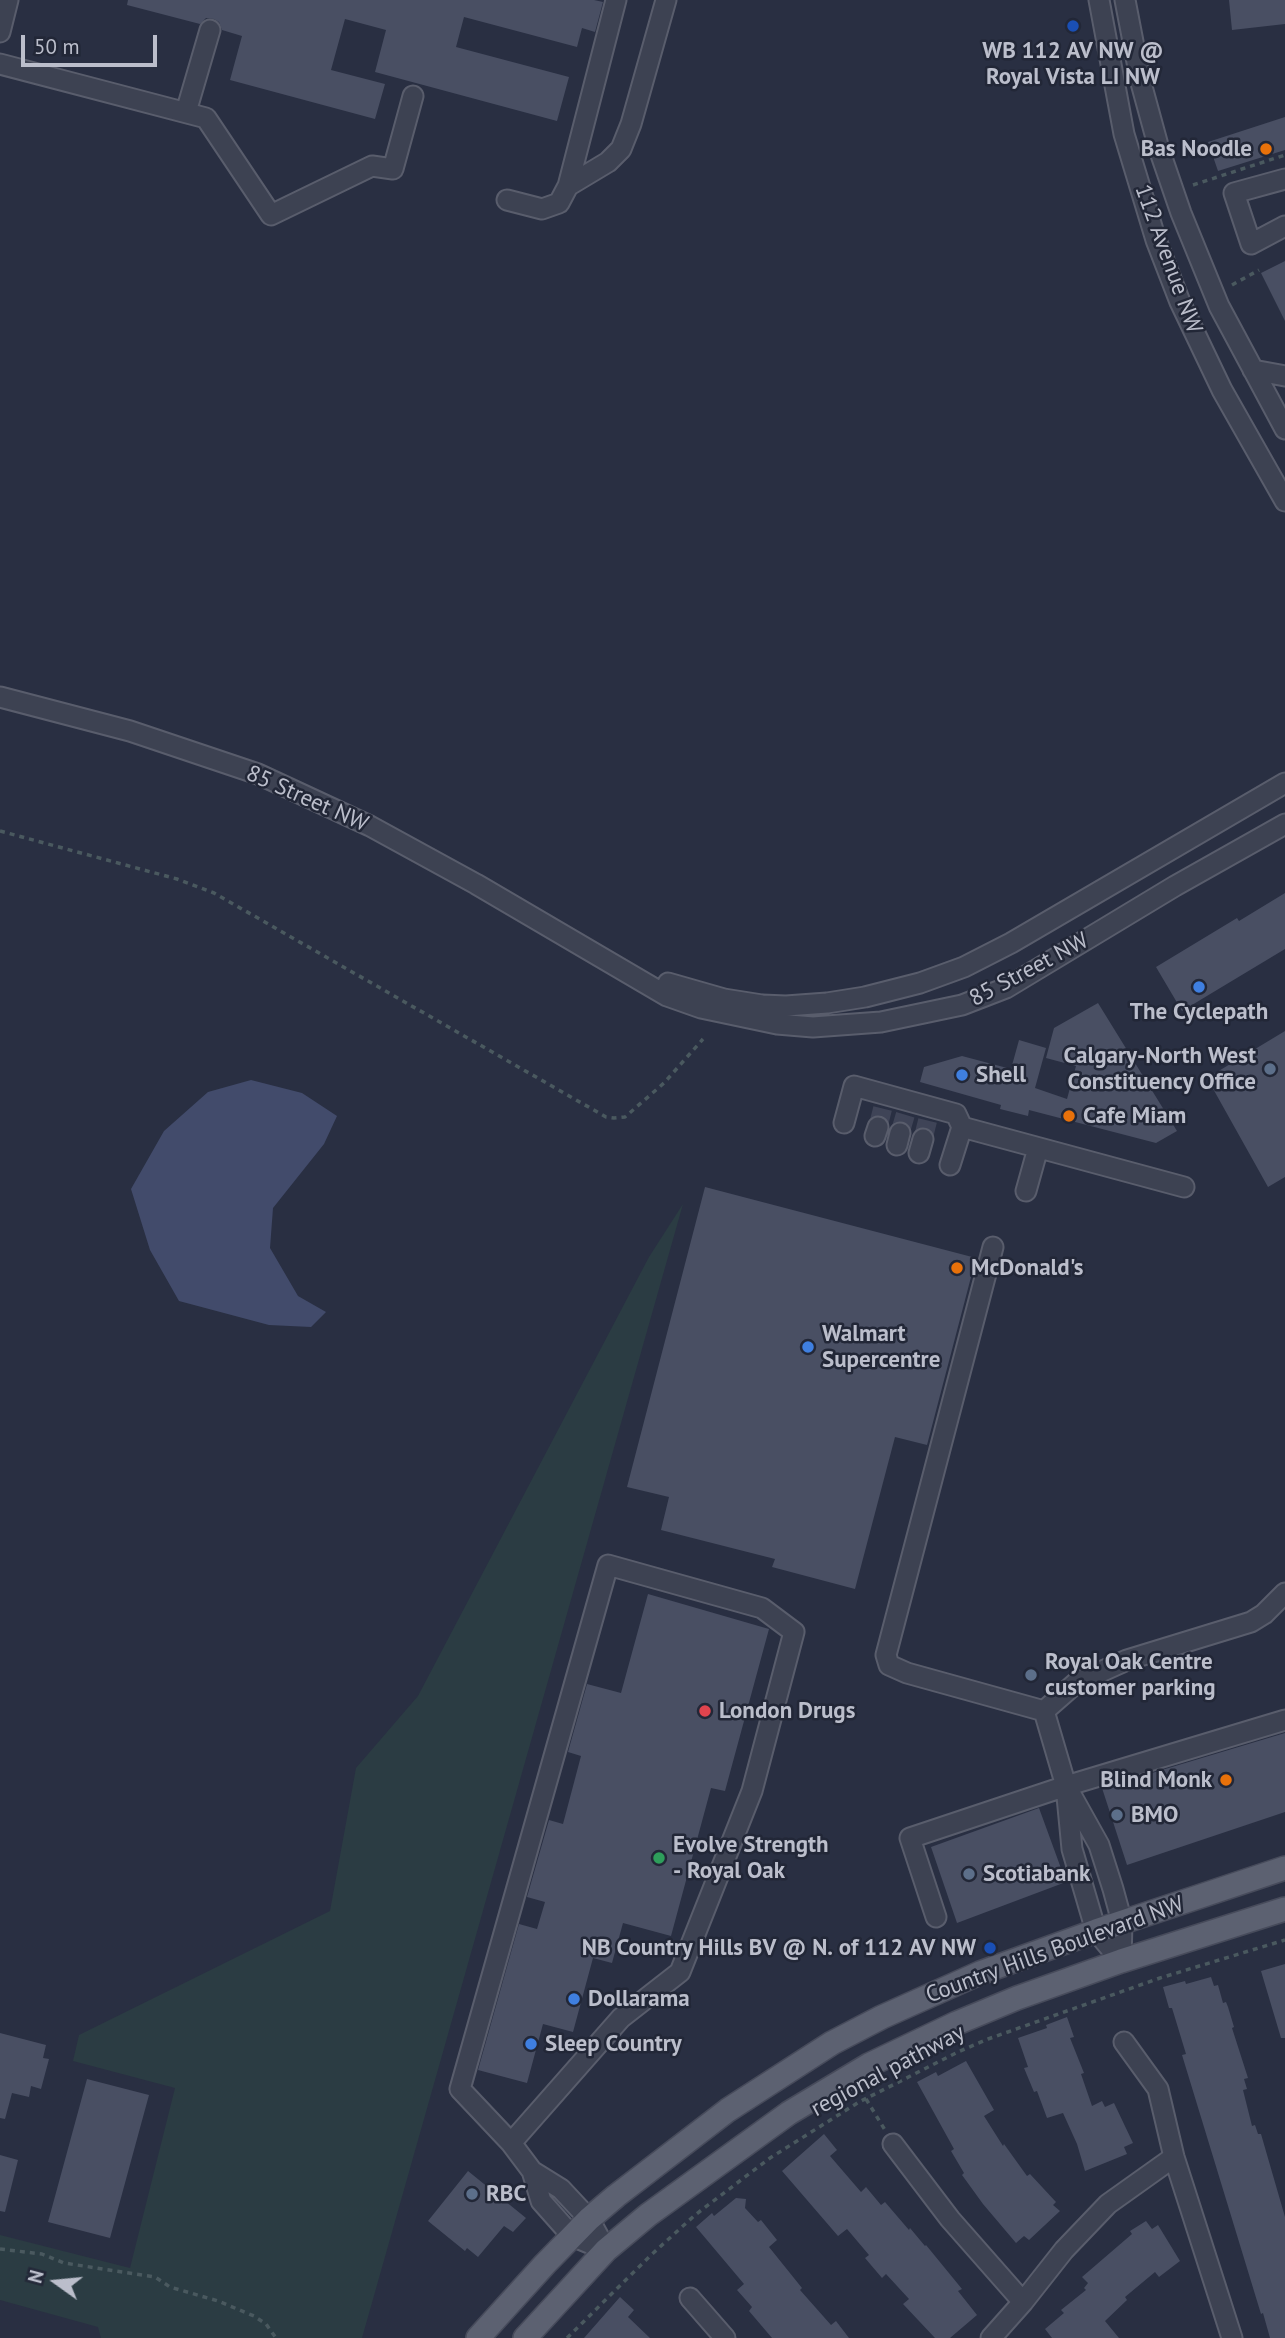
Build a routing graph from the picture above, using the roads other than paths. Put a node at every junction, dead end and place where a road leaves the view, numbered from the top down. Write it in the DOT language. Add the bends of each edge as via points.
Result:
graph roads {
  1 [pos="8,0"];
  2 [pos="616,0"];
  3 [pos="666,0"];
  4 [pos="1099,0"];
  5 [pos="1125,0"];
  6 [pos="210,30"];
  7 [pos="0,32"];
  8 [pos="0,64"];
  9 [pos="412,96"];
  10 [pos="186,112"];
  11 [pos="1285,179"];
  12 [pos="568,186"];
  13 [pos="507,200"];
  14 [pos="1285,226"];
  15 [pos="1252,370"];
  16 [pos="1285,376"];
  17 [pos="1285,429"];
  18 [pos="1285,501"];
  19 [pos="0,696"];
  20 [pos="1285,783"];
  21 [pos="1285,824"];
  22 [pos="592,953"];
  23 [pos="844,1124"];
  24 [pos="962,1127"];
  25 [pos="1038,1148"];
  26 [pos="950,1166"];
  27 [pos="1184,1187"];
  28 [pos="1026,1191"];
  29 [pos="993,1247"];
  30 [pos="1285,1593"];
  31 [pos="1044,1711"];
  32 [pos="1285,1720"];
  33 [pos="1066,1786"];
  34 [pos="1285,1868"];
  35 [pos="1285,1909"];
  36 [pos="936,1917"];
  37 [pos="1122,1922"];
  38 [pos="1096,1931"];
  39 [pos="1121,1961"];
  40 [pos="1124,2042"];
  41 [pos="511,2143"];
  42 [pos="893,2144"];
  43 [pos="1174,2157"];
  44 [pos="532,2171"];
  45 [pos="589,2219"];
  46 [pos="572,2236"];
  47 [pos="606,2250"];
  48 [pos="690,2298"];
  49 [pos="1023,2302"];
  50 [pos="478,2338"];
  51 [pos="524,2338"];
  52 [pos="725,2338"];
  53 [pos="991,2338"];
  54 [pos="1232,2338"];
  1 -- 7 [label="street"];
  2 -- 12 [label="street"];
  3 -- 12 [label="street" via="621,149"];
  4 -- 18 [label="street, 112 Avenue NW" via="1124,134 1156,240 1222,390"];
  5 -- 15 [label="street, 112 Avenue NW" via="1158,149 1219,306"];
  6 -- 10 [label="street"];
  8 -- 10 [label="street"];
  9 -- 10 [label="street" via="393,169 372,166 271,215 206,118"];
  11 -- 14 [label="street" via="1234,192 1251,244"];
  12 -- 13 [label="street" via="559,203 542,209"];
  15 -- 16 [label="street"];
  15 -- 17 [label="street, 112 Avenue NW"];
  19 -- 22 [label="street, 85 Street NW" via="130,731 258,774 370,826"];
  20 -- 22 [label="street, 85 Street NW" via="964,967 865,997 786,1006 724,999 655,979"];
  21 -- 22 [label="street, 85 Street NW" via="1006,988 920,1016 813,1027 735,1017 667,996"];
  23 -- 24 [label="street" via="854,1086 885,1099 956,1114"];
  24 -- 25 [label="street"];
  24 -- 26 [label="street"];
  25 -- 27 [label="street"];
  25 -- 28 [label="street"];
  29 -- 31 [label="street" via="886,1655 889,1665 907,1673"];
  30 -- 31 [label="street" via="1251,1622 1127,1660 1076,1683"];
  31 -- 33 [label="street"];
  32 -- 33 [label="street"];
  33 -- 36 [label="street" via="910,1838"];
  33 -- 37 [label="street" via="1099,1846"];
  33 -- 38 [label="street" via="1072,1849"];
  34 -- 37 [label="main road, Country Hills Boulevard NW"];
  35 -- 39 [label="main road, Country Hills Boulevard NW"];
  37 -- 38 [label="main road, Country Hills Boulevard NW"];
  37 -- 39 [label="street"];
  38 -- 39 [label="street"];
  38 -- 45 [label="main road, Country Hills Boulevard NW" via="980,1973 832,2043 729,2109"];
  39 -- 47 [label="main road, Country Hills Boulevard NW" via="1017,1998 869,2065 739,2148"];
  40 -- 43 [label="street" via="1158,2089"];
  41 -- 41 [label="street" via="460,2089 608,1565 762,1608 794,1632 752,1791 680,1972 621,2018"];
  41 -- 44 [label="street"];
  42 -- 49 [label="street" via="950,2219"];
  43 -- 49 [label="street" via="1108,2204 1064,2249"];
  43 -- 54 [label="street"];
  44 -- 45 [label="street" via="561,2189"];
  44 -- 46 [label="street" via="541,2201"];
  45 -- 46 [label="main road, Country Hills Boulevard NW"];
  45 -- 47 [label="street"];
  46 -- 47 [label="street"];
  46 -- 50 [label="main road, Country Hills Boulevard NW"];
  47 -- 51 [label="main road, Country Hills Boulevard NW"];
  48 -- 52 [label="street"];
  49 -- 53 [label="street"];
}
